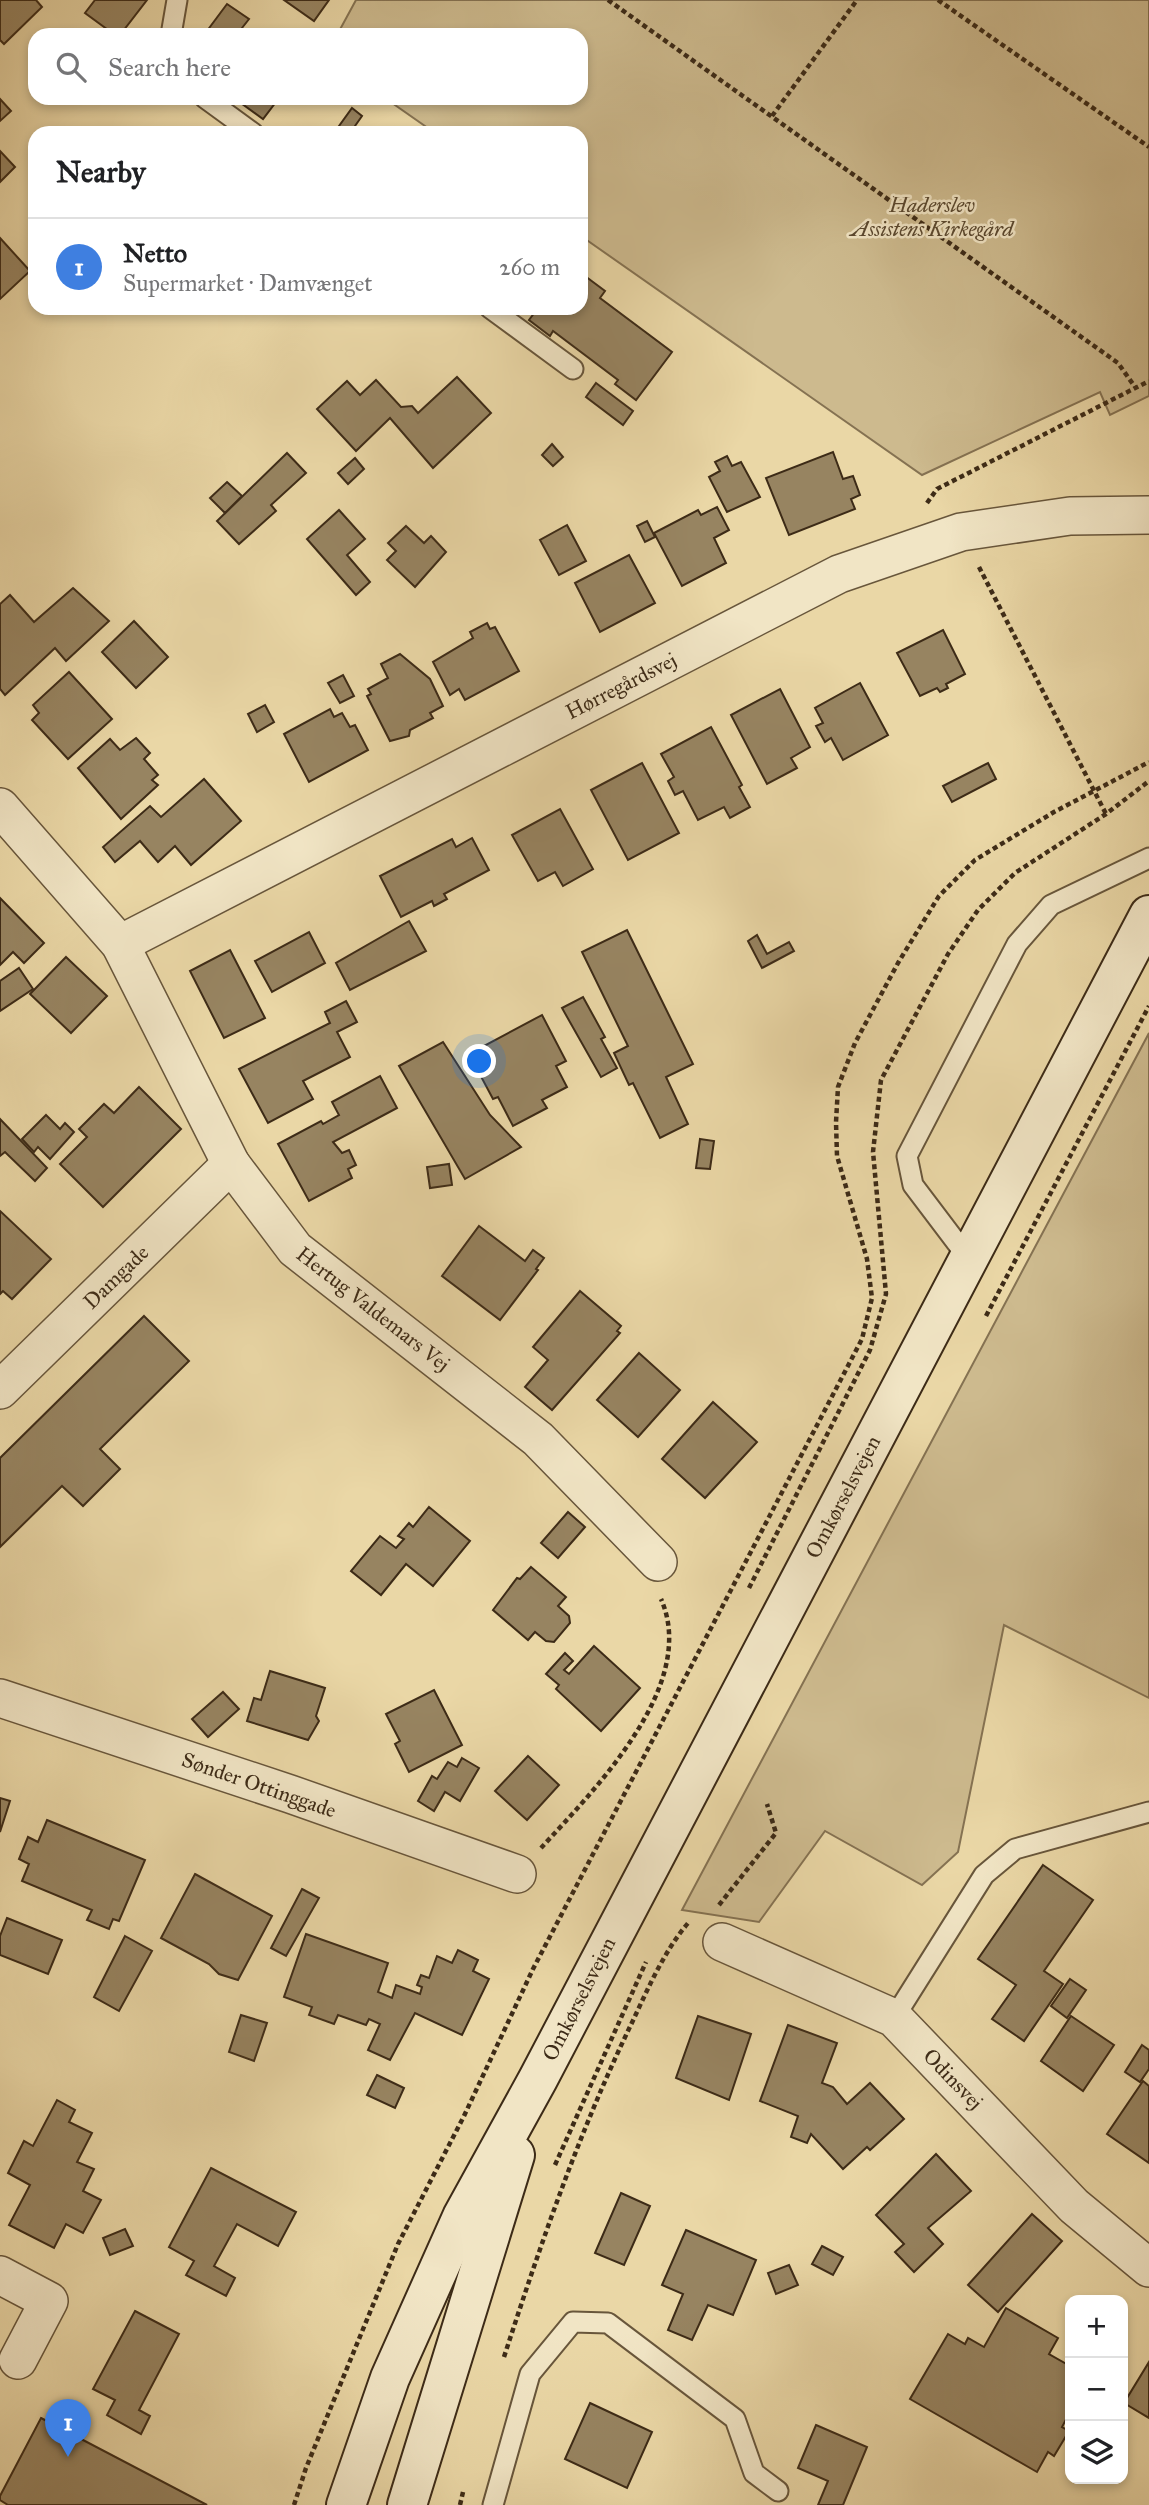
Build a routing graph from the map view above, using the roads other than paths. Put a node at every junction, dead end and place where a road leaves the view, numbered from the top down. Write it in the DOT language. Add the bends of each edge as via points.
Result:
graph roads {
  1 [pos="177,0"];
  2 [pos="172,28"];
  3 [pos="215,105"];
  4 [pos="243,126"];
  5 [pos="500,315"];
  6 [pos="573,369"];
  7 [pos="1149,515"];
  8 [pos="0,807"];
  9 [pos="1149,858"];
  10 [pos="1149,915"];
  11 [pos="120,944"];
  12 [pos="231,1164"];
  13 [pos="969,1259"];
  14 [pos="0,1389"];
  15 [pos="657,1562"];
  16 [pos="0,1698"];
  17 [pos="1149,1812"];
  18 [pos="517,1874"];
  19 [pos="718,1927"];
  20 [pos="894,2018"];
  21 [pos="538,2079"];
  22 [pos="1149,2268"];
  23 [pos="0,2275"];
  24 [pos="18,2360"];
  25 [pos="778,2491"];
  26 [pos="346,2505"];
  27 [pos="407,2505"];
  28 [pos="493,2505"];
  1 -- 2 [label="lane"];
  3 -- 4 [label="lane"];
  5 -- 6 [label="lane"];
  7 -- 11 [label="street, Hørregårdsvej" via="1070,516 961,532 839,574"];
  8 -- 11 [label="street, Hertug Valdemars Vej"];
  9 -- 13 [label="lane" via="1051,905 1017,944 907,1156 913,1185"];
  10 -- 13 [label="main road, Omkørselsvejen"];
  11 -- 12 [label="street, Hertug Valdemars Vej"];
  12 -- 14 [label="street, Damgade"];
  12 -- 15 [label="street, Hertug Valdemars Vej" via="295,1249 538,1439"];
  13 -- 21 [label="main road, Omkørselsvejen"];
  16 -- 18 [label="street, Sønder Ottinggade"];
  17 -- 20 [label="lane" via="1015,1849 984,1875"];
  19 -- 20 [label="street, Odinsvej"];
  20 -- 22 [label="street, Odinsvej" via="1074,2206"];
  21 -- 26 [label="main road, Omkørselsvejen" via="462,2217 390,2378"];
  21 -- 27 [label="main road, Omkørselsvejen"];
  23 -- 24 [label="street" via="49,2301"];
  25 -- 28 [label="lane" via="754,2473 735,2419 608,2323 573,2322 530,2374"];
}
